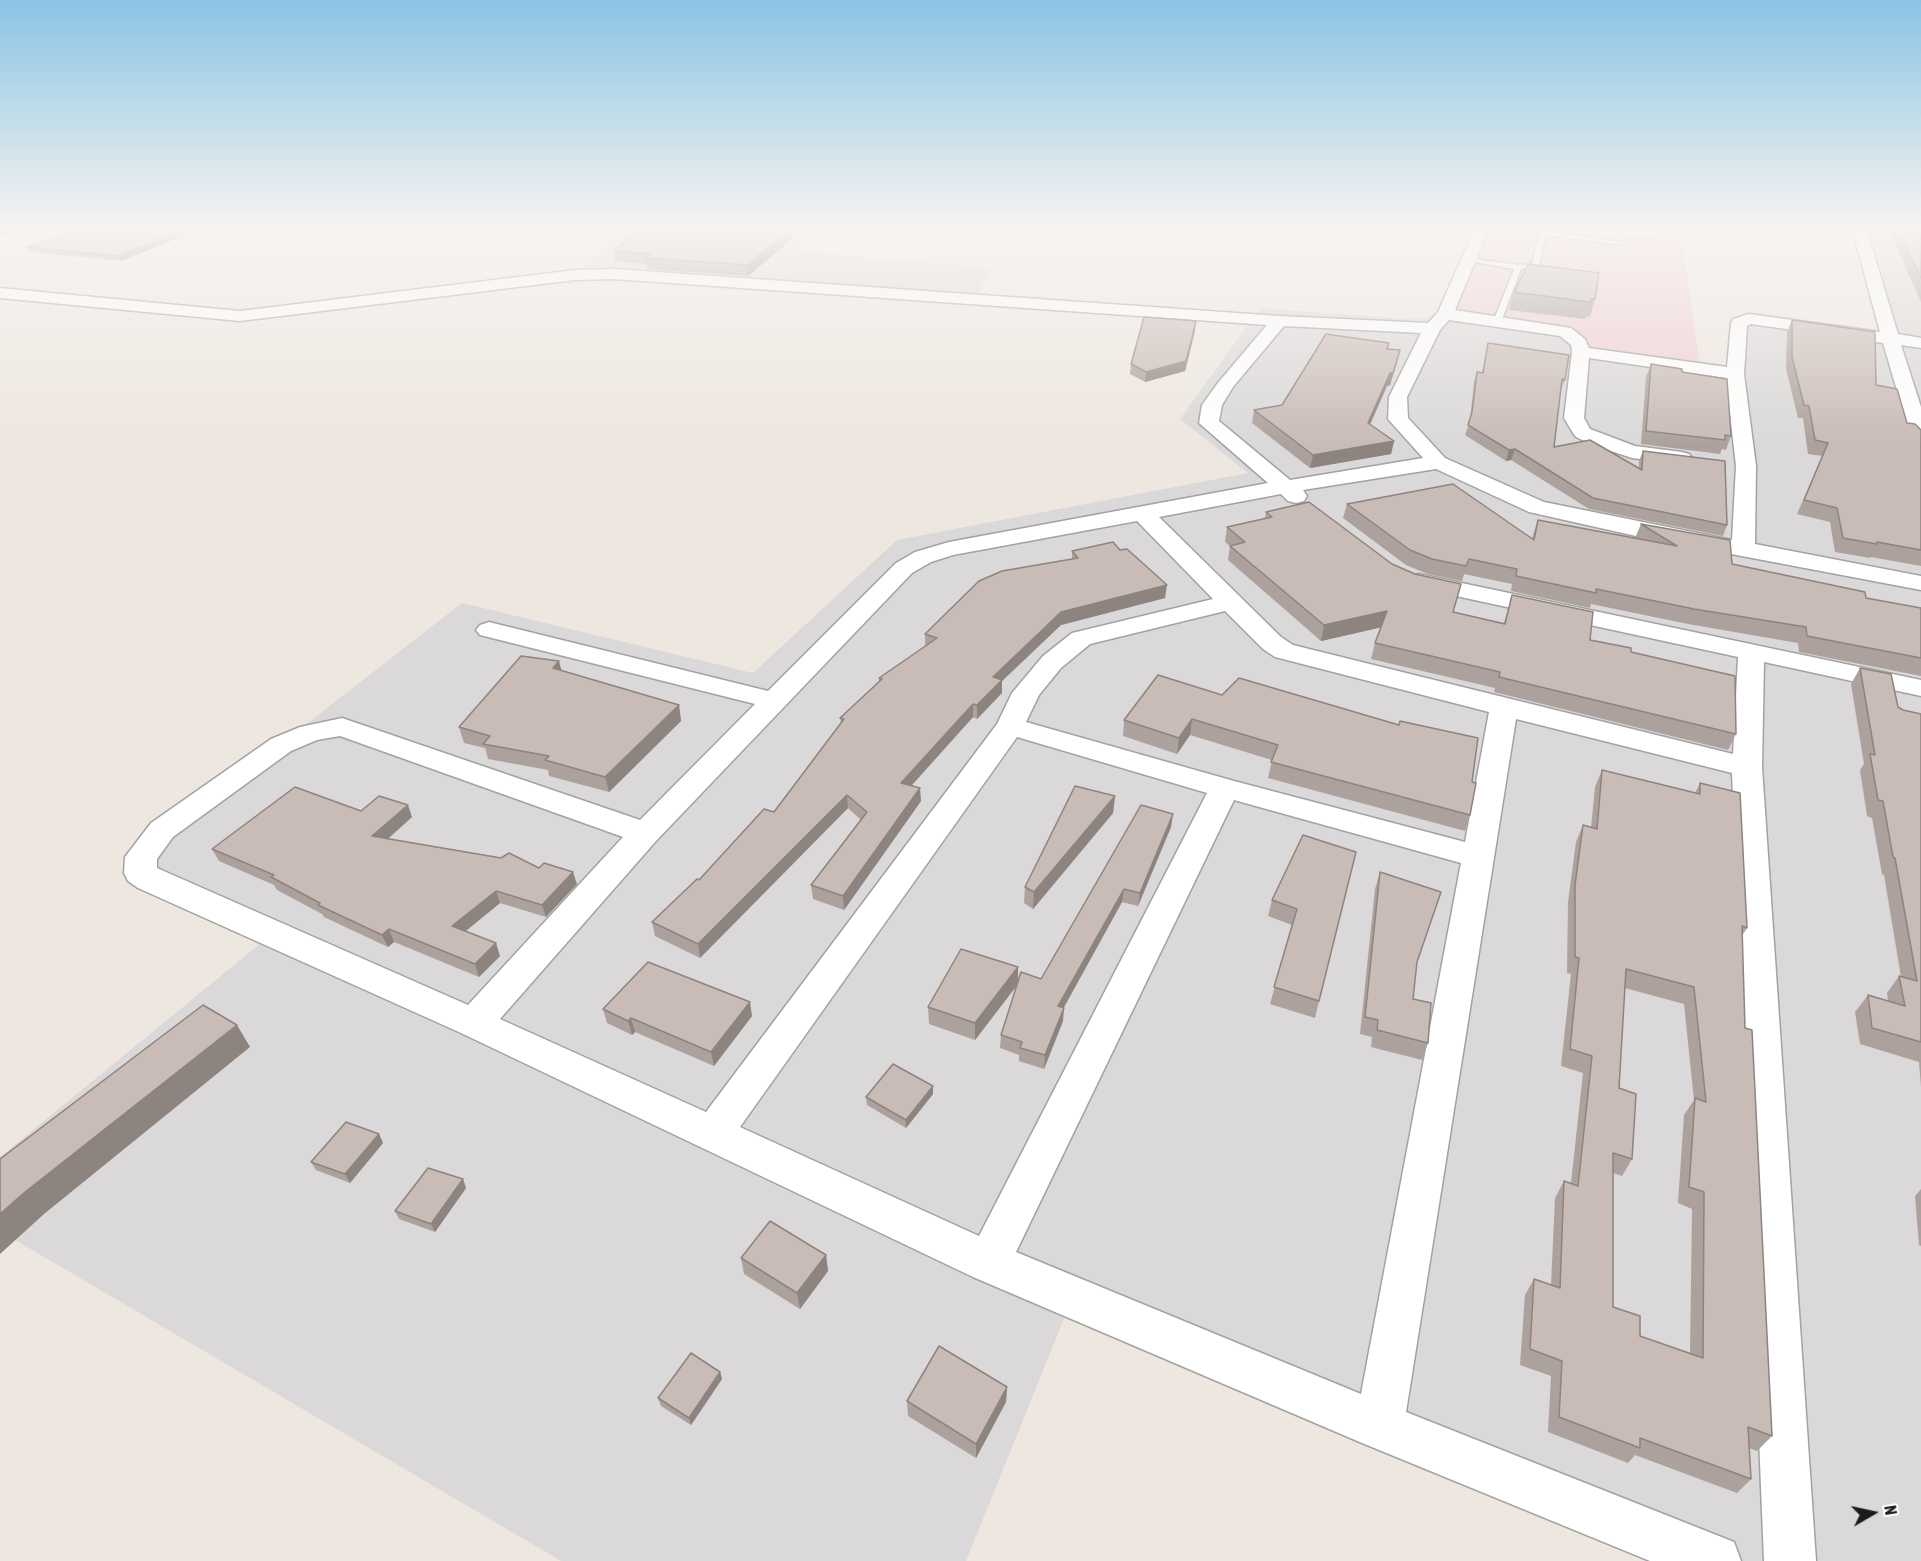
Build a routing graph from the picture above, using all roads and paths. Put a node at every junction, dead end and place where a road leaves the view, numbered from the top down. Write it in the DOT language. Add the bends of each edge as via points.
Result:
graph roads {
  1 [pos="82,301"];
  2 [pos="364,301"];
  3 [pos="994,301"];
  4 [pos="1448,301"];
  5 [pos="1505,301"];
  6 [pos="1880,301"];
  7 [pos="1279,321"];
  8 [pos="1438,321"];
  9 [pos="1497,322"];
  10 [pos="1890,338"];
  11 [pos="1921,343"];
  12 [pos="1581,352"];
  13 [pos="1735,374"];
  14 [pos="1921,438"];
  15 [pos="1700,461"];
  16 [pos="1438,462"];
  17 [pos="1723,464"];
  18 [pos="1746,466"];
  19 [pos="1284,487"];
  20 [pos="1312,508"];
  21 [pos="1143,514"];
  22 [pos="1743,548"];
  23 [pos="1397,572"];
  24 [pos="1921,583"];
  25 [pos="1230,602"];
  26 [pos="489,630"];
  27 [pos="1751,652"];
  28 [pos="1921,688"];
  29 [pos="774,701"];
  30 [pos="1504,706"];
  31 [pos="1010,726"];
  32 [pos="1747,767"];
  33 [pos="1225,788"];
  34 [pos="645,834"];
  35 [pos="1476,856"];
  36 [pos="474,1023"];
  37 [pos="713,1133"];
  38 [pos="989,1262"];
  39 [pos="1379,1426"];
  40 [pos="1715,1561"];
  41 [pos="1790,1561"];
  1 -- 2 [label="street" via="240,316"];
  3 -- 7 [label="street"];
  4 -- 8 [label="street"];
  5 -- 9 [label="lane"];
  6 -- 10 [label="street"];
  7 -- 8 [label="street"];
  7 -- 19 [label="street" via="1226,384 1212,405 1209,423"];
  8 -- 9 [label="street"];
  8 -- 16 [label="street" via="1398,397 1398,419"];
  9 -- 12 [label="street" via="1565,332 1579,343"];
  10 -- 11 [label="street"];
  10 -- 13 [label="street" via="1749,319 1739,323"];
  10 -- 14 [label="street"];
  12 -- 13 [label="street"];
  12 -- 15 [label="street" via="1574,418 1583,433 1632,452"];
  13 -- 18 [label="street"];
  16 -- 19 [label="street"];
  16 -- 22 [label="street" via="1537,507"];
  17 -- 18 [label="street"];
  18 -- 22 [label="street"];
  19 -- 20 [label="street"];
  19 -- 21 [label="street"];
  21 -- 25 [label="street"];
  21 -- 29 [label="street" via="922,557 904,567"];
  22 -- 24 [label="street"];
  23 -- 27 [label="street" via="1420,582"];
  25 -- 30 [label="street" via="1272,643 1301,657"];
  25 -- 31 [label="street" via="1081,638 1052,662 1026,693"];
  26 -- 29 [label="street"];
  27 -- 28 [label="street"];
  27 -- 32 [label="street"];
  29 -- 34 [label="street"];
  30 -- 32 [label="street"];
  30 -- 35 [label="street"];
  31 -- 33 [label="street"];
  31 -- 37 [label="street"];
  32 -- 41 [label="street"];
  33 -- 35 [label="street"];
  33 -- 38 [label="street"];
  34 -- 36 [label="street"];
  34 -- 36 [label="street" via="342,727 281,745 162,830 141,857 140,873 150,880"];
  35 -- 39 [label="street"];
  36 -- 37 [label="street"];
  37 -- 38 [label="street"];
  38 -- 39 [label="street"];
  39 -- 40 [label="street"];
}
